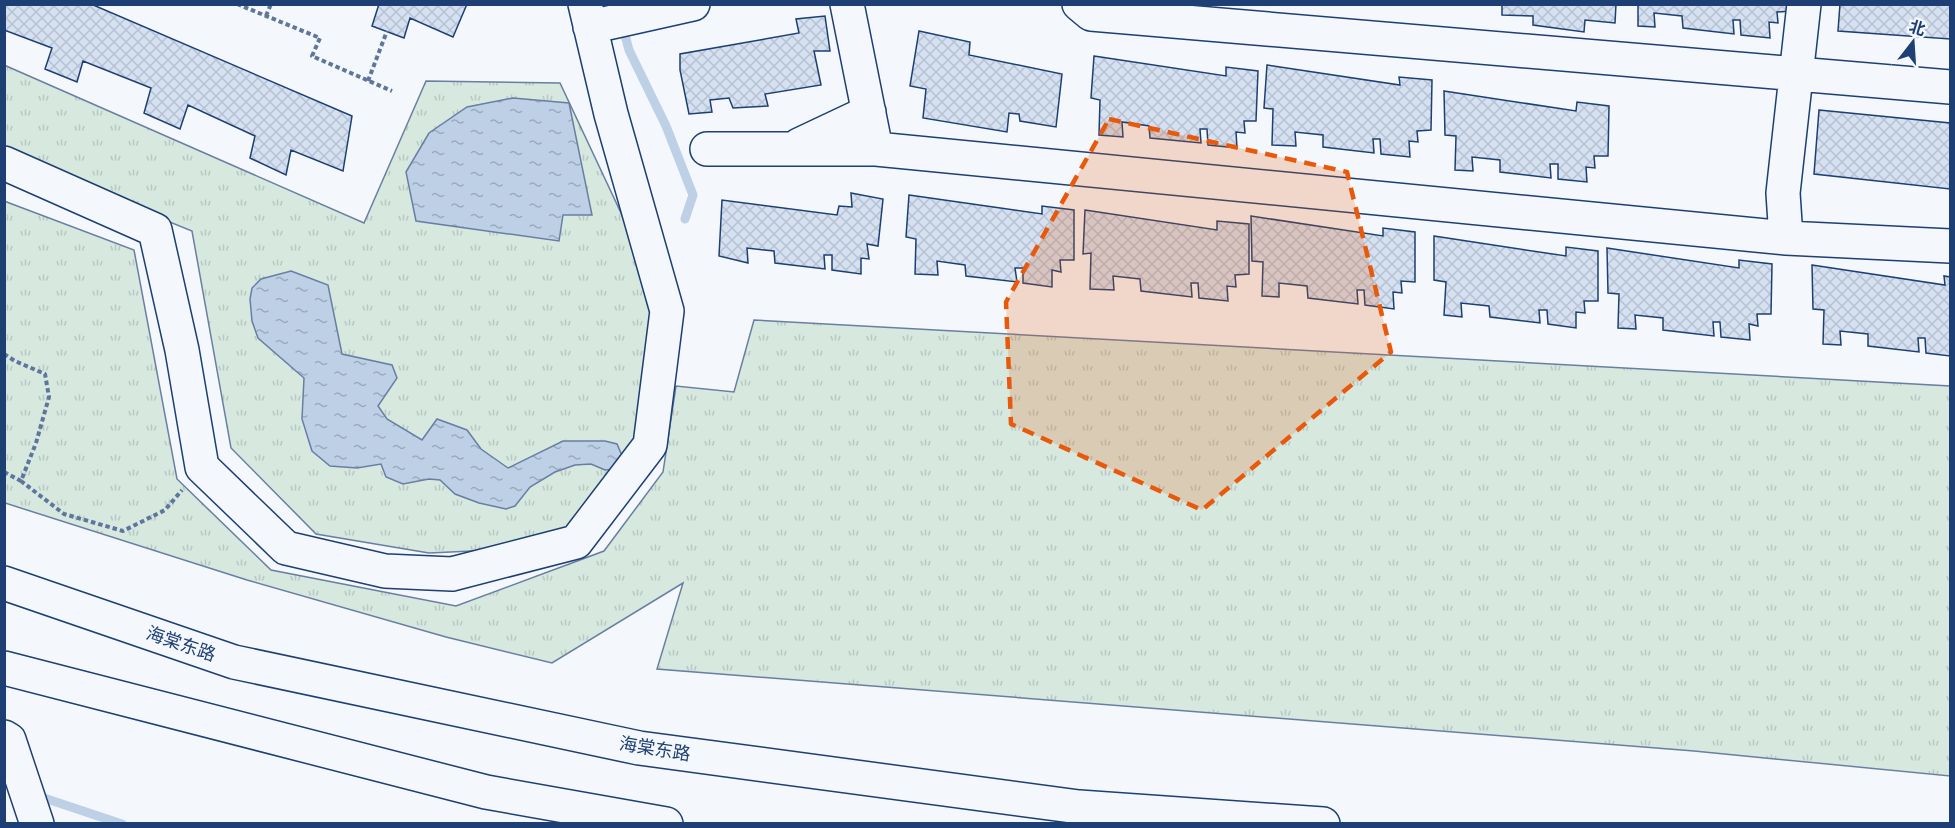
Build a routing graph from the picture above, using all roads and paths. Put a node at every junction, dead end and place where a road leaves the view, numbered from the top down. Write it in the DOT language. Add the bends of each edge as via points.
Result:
graph roads {
  1 [pos="237,4"];
  2 [pos="271,4"];
  3 [pos="693,4"];
  4 [pos="847,4"];
  5 [pos="1079,4"];
  6 [pos="1804,4"];
  7 [pos="266,16"];
  8 [pos="588,16"];
  9 [pos="387,31"];
  10 [pos="1796,75"];
  11 [pos="368,81"];
  12 [pos="1950,87"];
  13 [pos="392,92"];
  14 [pos="869,112"];
  15 [pos="707,149"];
  16 [pos="876,149"];
  17 [pos="789,150"];
  18 [pos="4,163"];
  19 [pos="1786,238"];
  20 [pos="1950,246"];
  21 [pos="4,354"];
  22 [pos="202,467"];
  23 [pos="4,472"];
  24 [pos="21,481"];
  25 [pos="4,583"];
  26 [pos="4,668"];
  27 [pos="7,738"];
  28 [pos="37,824"];
  29 [pos="666,824"];
  30 [pos="1323,824"];
  1 -- 7 [label="path"];
  2 -- 7 [label="path"];
  3 -- 8 [label="street"];
  4 -- 14 [label="street"];
  5 -- 10 [label="street" via="1091,14"];
  6 -- 10 [label="street"];
  7 -- 11 [label="path" via="320,38 312,56"];
  8 -- 22 [label="street" via="611,114 667,310 650,445 576,542 453,574 385,571 286,548"];
  9 -- 11 [label="path"];
  10 -- 12 [label="street"];
  10 -- 19 [label="street" via="1783,193"];
  11 -- 13 [label="path"];
  14 -- 16 [label="street"];
  14 -- 17 [label="street"];
  15 -- 17 [label="street"];
  16 -- 17 [label="street"];
  16 -- 19 [label="street"];
  18 -- 22 [label="street" via="154,230 182,350"];
  19 -- 20 [label="street"];
  21 -- 24 [label="path" via="45,374 49,397"];
  22 -- 24 [label="path" via="165,510 123,531 64,514"];
  23 -- 24 [label="path"];
  25 -- 30 [label="street, 海棠东路" via="234,662 639,748 1079,807"];
  26 -- 29 [label="street" via="486,792"];
  27 -- 28 [label="street"];
}
